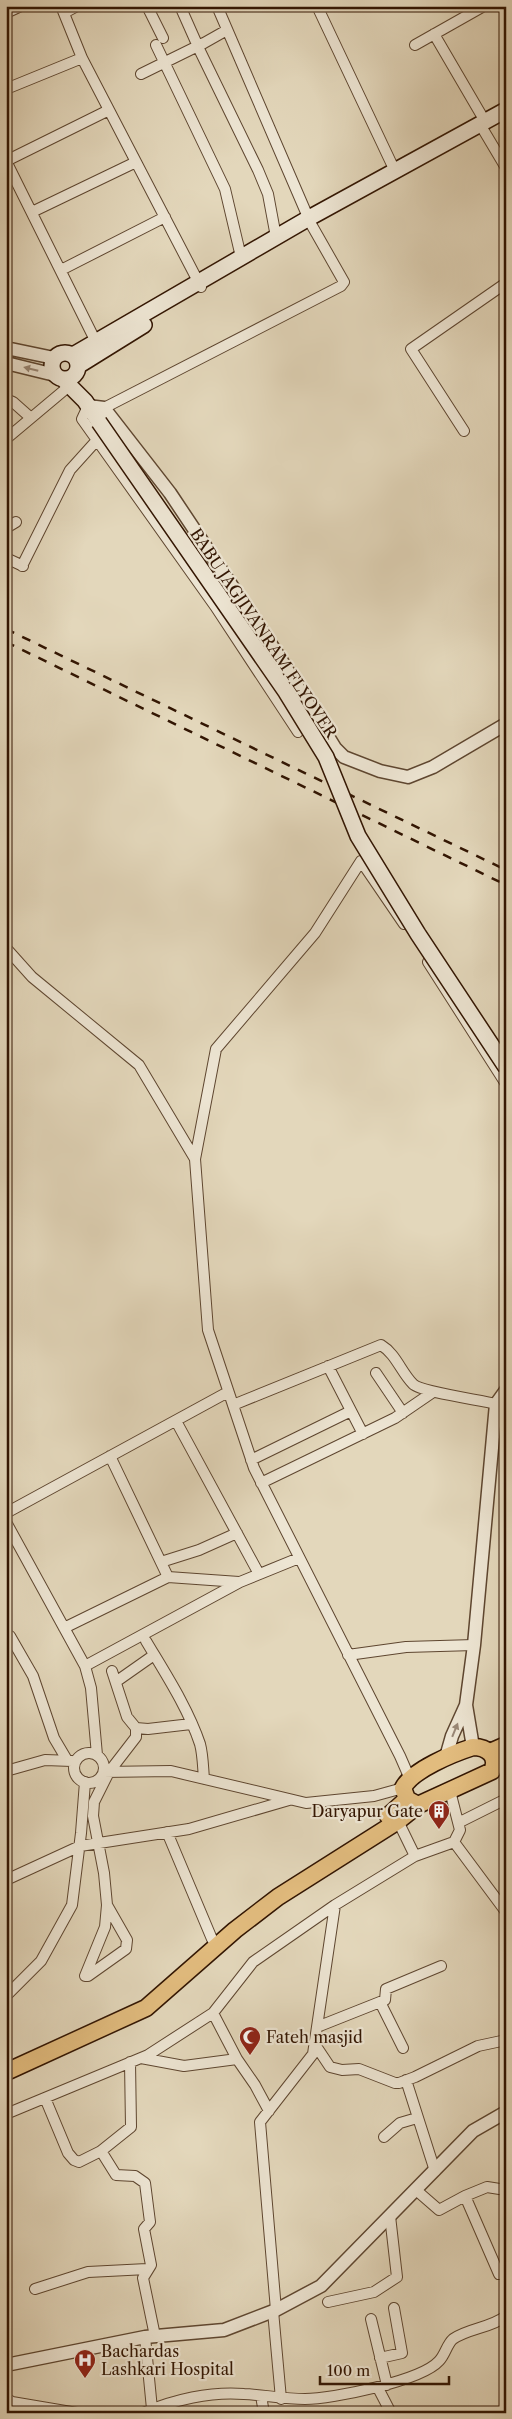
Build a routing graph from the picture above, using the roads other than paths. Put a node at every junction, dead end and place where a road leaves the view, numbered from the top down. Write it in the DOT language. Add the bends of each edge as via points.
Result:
graph roads {
  1 [pos="21,6"];
  2 [pos="77,6"];
  3 [pos="147,6"];
  4 [pos="180,6"];
  5 [pos="217,6"];
  6 [pos="318,6"];
  7 [pos="484,6"];
  8 [pos="63,10"];
  9 [pos="6,13"];
  10 [pos="227,30"];
  11 [pos="434,34"];
  12 [pos="415,45"];
  13 [pos="198,46"];
  14 [pos="82,58"];
  15 [pos="163,62"];
  16 [pos="141,74"];
  17 [pos="6,89"];
  18 [pos="109,110"];
  19 [pos="506,110"];
  20 [pos="506,119"];
  21 [pos="485,127"];
  22 [pos="6,161"];
  23 [pos="136,162"];
  24 [pos="506,168"];
  25 [pos="396,171"];
  26 [pos="32,212"];
  27 [pos="165,217"];
  28 [pos="310,221"];
  29 [pos="276,237"];
  30 [pos="241,257"];
  31 [pos="61,270"];
  32 [pos="506,284"];
  33 [pos="200,285"];
  34 [pos="96,342"];
  35 [pos="6,348"];
  36 [pos="54,358"];
  37 [pos="6,363"];
  38 [pos="69,373"];
  39 [pos="6,399"];
  40 [pos="86,403"];
  41 [pos="102,415"];
  42 [pos="31,418"];
  43 [pos="464,431"];
  44 [pos="6,439"];
  45 [pos="97,440"];
  46 [pos="16,522"];
  47 [pos="6,528"];
  48 [pos="6,558"];
  49 [pos="506,724"];
  50 [pos="298,732"];
  51 [pos="6,948"];
  52 [pos="506,1067"];
  53 [pos="506,1084"];
  54 [pos="195,1159"];
  55 [pos="328,1366"];
  56 [pos="376,1372"];
  57 [pos="506,1390"];
  58 [pos="228,1392"];
  59 [pos="433,1392"];
  60 [pos="496,1404"];
  61 [pos="232,1405"];
  62 [pos="351,1411"];
  63 [pos="402,1413"];
  64 [pos="176,1421"];
  65 [pos="363,1434"];
  66 [pos="110,1456"];
  67 [pos="251,1460"];
  68 [pos="261,1484"];
  69 [pos="6,1513"];
  70 [pos="6,1522"];
  71 [pos="236,1533"];
  72 [pos="299,1558"];
  73 [pos="161,1562"];
  74 [pos="259,1574"];
  75 [pos="168,1577"];
  76 [pos="240,1582"];
  77 [pos="64,1628"];
  78 [pos="6,1634"];
  79 [pos="146,1641"];
  80 [pos="474,1645"];
  81 [pos="348,1654"];
  82 [pos="154,1655"];
  83 [pos="84,1666"];
  84 [pos="466,1705"];
  85 [pos="191,1724"];
  86 [pos="136,1728"];
  87 [pos="506,1745"];
  88 [pos="473,1747"];
  89 [pos="490,1752"];
  90 [pos="97,1755"];
  91 [pos="446,1757"];
  92 [pos="71,1761"];
  93 [pos="499,1767"];
  94 [pos="6,1771"];
  95 [pos="106,1772"];
  96 [pos="204,1779"];
  97 [pos="85,1782"];
  98 [pos="450,1791"];
  99 [pos="409,1793"];
  100 [pos="506,1799"];
  101 [pos="290,1800"];
  102 [pos="395,1816"];
  103 [pos="460,1822"];
  104 [pos="167,1832"];
  105 [pos="454,1842"];
  106 [pos="99,1843"];
  107 [pos="80,1846"];
  108 [pos="415,1856"];
  109 [pos="6,1880"];
  110 [pos="107,1905"];
  111 [pos="335,1905"];
  112 [pos="506,1912"];
  113 [pos="212,1938"];
  114 [pos="441,1966"];
  115 [pos="6,1996"];
  116 [pos="380,2002"];
  117 [pos="213,2013"];
  118 [pos="317,2027"];
  119 [pos="506,2040"];
  120 [pos="314,2043"];
  121 [pos="403,2048"];
  122 [pos="141,2058"];
  123 [pos="237,2059"];
  124 [pos="6,2062"];
  125 [pos="130,2062"];
  126 [pos="6,2072"];
  127 [pos="406,2080"];
  128 [pos="46,2098"];
  129 [pos="269,2111"];
  130 [pos="506,2112"];
  131 [pos="6,2114"];
  132 [pos="417,2118"];
  133 [pos="384,2137"];
  134 [pos="101,2151"];
  135 [pos="435,2171"];
  136 [pos="416,2190"];
  137 [pos="506,2190"];
  138 [pos="465,2196"];
  139 [pos="390,2216"];
  140 [pos="147,2268"];
  141 [pos="506,2272"];
  142 [pos="34,2290"];
  143 [pos="328,2302"];
  144 [pos="394,2308"];
  145 [pos="274,2311"];
  146 [pos="506,2316"];
  147 [pos="372,2319"];
  148 [pos="150,2337"];
  149 [pos="380,2358"];
  150 [pos="6,2365"];
  151 [pos="382,2386"];
  152 [pos="261,2396"];
  153 [pos="6,2398"];
  154 [pos="281,2399"];
  155 [pos="148,2411"];
  156 [pos="77,2413"];
  157 [pos="264,2413"];
  158 [pos="391,2413"];
  1 -- 9 [label="street"];
  2 -- 8 [label="street"];
  3 -- 15 [label="street" via="160,42"];
  4 -- 13 [label="street"];
  5 -- 10 [label="street"];
  6 -- 25 [label="street"];
  7 -- 11 [label="street"];
  8 -- 14 [label="street"];
  10 -- 13 [label="street"];
  10 -- 28 [label="street"];
  11 -- 12 [label="street"];
  11 -- 21 [label="street"];
  13 -- 15 [label="street"];
  13 -- 29 [label="street" via="268,194"];
  14 -- 17 [label="street"];
  14 -- 18 [label="street"];
  15 -- 16 [label="street"];
  15 -- 30 [label="street" via="225,189"];
  18 -- 22 [label="street"];
  18 -- 23 [label="street"];
  19 -- 21 [label="main road"];
  20 -- 21 [label="main road"];
  21 -- 24 [label="street"];
  21 -- 25 [label="main road"];
  21 -- 28 [label="main road"];
  22 -- 26 [label="street"];
  23 -- 26 [label="street"];
  23 -- 27 [label="street"];
  25 -- 28 [label="main road"];
  26 -- 31 [label="street"];
  27 -- 31 [label="street"];
  27 -- 33 [label="street"];
  28 -- 29 [label="main road"];
  28 -- 33 [label="main road"];
  28 -- 41 [label="street" via="344,278 341,286"];
  29 -- 30 [label="main road"];
  30 -- 33 [label="main road"];
  31 -- 34 [label="street"];
  32 -- 43 [label="street" via="411,349"];
  33 -- 34 [label="main road"];
  33 -- 38 [label="main road"];
  34 -- 38 [label="main road"];
  35 -- 36 [label="street"];
  36 -- 38 [label="main road" via="65,353"];
  38 -- 37 [label="street, one-way"];
  38 -- 40 [label="main road, BABU JAGJIVANRAM FLYOVER"];
  38 -- 42 [label="street"];
  39 -- 42 [label="street"];
  40 -- 41 [label="main road, BABU JAGJIVANRAM FLYOVER"];
  40 -- 45 [label="street" via="82,419"];
  41 -- 49 [label="street" via="170,493 278,655 335,748 344,757 380,771 408,777 433,767"];
  41 -- 52 [label="main road, BABU JAGJIVANRAM FLYOVER, bridge" via="296,708 326,757 358,836"];
  42 -- 44 [label="street"];
  45 -- 48 [label="street" via="70,470 23,566"];
  45 -- 50 [label="street" via="215,606"];
  46 -- 47 [label="street"];
  51 -- 54 [label="street" via="32,977 139,1065"];
  53 -- 54 [label="street" via="361,861 316,933 216,1049"];
  54 -- 58 [label="street" via="208,1330"];
  55 -- 59 [label="street" via="381,1345 414,1386"];
  55 -- 61 [label="street"];
  55 -- 62 [label="street"];
  56 -- 63 [label="street"];
  57 -- 60 [label="street"];
  58 -- 61 [label="street"];
  58 -- 64 [label="street"];
  59 -- 60 [label="street"];
  59 -- 63 [label="street"];
  60 -- 80 [label="street"];
  61 -- 67 [label="street"];
  62 -- 65 [label="street"];
  62 -- 67 [label="street"];
  63 -- 65 [label="street"];
  64 -- 66 [label="street"];
  64 -- 71 [label="street"];
  65 -- 68 [label="street"];
  66 -- 69 [label="street"];
  66 -- 73 [label="street"];
  67 -- 68 [label="street"];
  68 -- 72 [label="street"];
  70 -- 77 [label="street"];
  71 -- 73 [label="street" via="199,1550"];
  71 -- 74 [label="street"];
  72 -- 74 [label="street"];
  72 -- 81 [label="street"];
  73 -- 75 [label="street"];
  74 -- 76 [label="street"];
  75 -- 76 [label="street"];
  75 -- 77 [label="street"];
  76 -- 83 [label="street"];
  77 -- 83 [label="street"];
  78 -- 92 [label="street" via="33,1676 54,1738"];
  79 -- 82 [label="street"];
  80 -- 81 [label="street" via="406,1647"];
  80 -- 84 [label="street"];
  81 -- 99 [label="street" via="400,1756"];
  82 -- 85 [label="street"];
  82 -- 86 [label="street" via="115,1676 127,1717"];
  83 -- 90 [label="street" via="91,1688"];
  84 -- 88 [label="street"];
  91 -- 84 [label="street, one-way"];
  85 -- 86 [label="street"];
  85 -- 96 [label="street" via="201,1747"];
  86 -- 95 [label="street" via="136,1737 130,1748"];
  87 -- 89 [label="main road"];
  88 -- 89 [label="main road"];
  88 -- 91 [label="main road"];
  89 -- 93 [label="main road"];
  90 -- 92 [label="street" via="82,1755"];
  90 -- 95 [label="street"];
  91 -- 99 [label="main road"];
  92 -- 94 [label="street" via="44,1760"];
  92 -- 97 [label="street" via="77,1776"];
  93 -- 98 [label="main road"];
  95 -- 96 [label="street" via="171,1772"];
  95 -- 97 [label="street" via="98,1780"];
  95 -- 106 [label="street" via="94,1802 93,1816"];
  96 -- 101 [label="street"];
  97 -- 107 [label="street"];
  98 -- 99 [label="main road"];
  98 -- 103 [label="street"];
  99 -- 101 [label="street" via="306,1803"];
  99 -- 102 [label="main road"];
  100 -- 103 [label="street"];
  101 -- 104 [label="street" via="189,1829"];
  102 -- 108 [label="street"];
  102 -- 113 [label="main road" via="273,1890"];
  102 -- 126 [label="main road" via="270,1902 146,2008"];
  103 -- 105 [label="street"];
  104 -- 106 [label="street"];
  104 -- 113 [label="street"];
  105 -- 108 [label="street"];
  105 -- 112 [label="street"];
  106 -- 107 [label="street"];
  106 -- 110 [label="street"];
  107 -- 109 [label="street"];
  107 -- 115 [label="street" via="72,1906 41,1961"];
  108 -- 111 [label="street"];
  110 -- 110 [label="street" via="104,1928 85,1976 128,1945"];
  111 -- 117 [label="street" via="253,1962"];
  111 -- 118 [label="street"];
  113 -- 124 [label="main road" via="141,2000"];
  114 -- 116 [label="street" via="386,1989 385,2000"];
  116 -- 118 [label="street"];
  116 -- 121 [label="street"];
  117 -- 122 [label="street"];
  117 -- 123 [label="street"];
  118 -- 120 [label="street"];
  119 -- 127 [label="street" via="478,2046"];
  120 -- 127 [label="street" via="330,2067 359,2069 394,2083"];
  120 -- 129 [label="street" via="313,2054"];
  122 -- 123 [label="street" via="184,2066"];
  122 -- 125 [label="street"];
  123 -- 129 [label="street"];
  125 -- 128 [label="street"];
  125 -- 134 [label="street" via="131,2127"];
  127 -- 132 [label="street"];
  128 -- 131 [label="street"];
  128 -- 134 [label="street" via="68,2153 74,2160 80,2162"];
  129 -- 145 [label="street" via="260,2122"];
  130 -- 135 [label="street" via="473,2131"];
  132 -- 133 [label="street" via="400,2123"];
  132 -- 135 [label="street"];
  134 -- 140 [label="street" via="116,2175 136,2176 145,2184 150,2222 144,2229 151,2265"];
  135 -- 136 [label="street"];
  136 -- 138 [label="street" via="439,2210"];
  136 -- 139 [label="street"];
  137 -- 138 [label="street" via="487,2188"];
  138 -- 141 [label="street" via="498,2274"];
  139 -- 143 [label="street" via="397,2277 374,2292"];
  139 -- 145 [label="street" via="321,2286"];
  140 -- 142 [label="street" via="88,2272"];
  140 -- 148 [label="street" via="143,2278"];
  144 -- 149 [label="street" via="402,2353"];
  145 -- 148 [label="street" via="224,2330"];
  145 -- 154 [label="street"];
  146 -- 151 [label="street" via="452,2339 439,2362"];
  147 -- 149 [label="street"];
  148 -- 150 [label="street"];
  148 -- 155 [label="street"];
  149 -- 151 [label="street"];
  151 -- 154 [label="street" via="307,2399"];
  151 -- 158 [label="street"];
  152 -- 154 [label="street"];
  152 -- 155 [label="street" via="242,2393 215,2395 161,2405"];
  152 -- 157 [label="street"];
  153 -- 156 [label="street" via="12,2402"];
}
